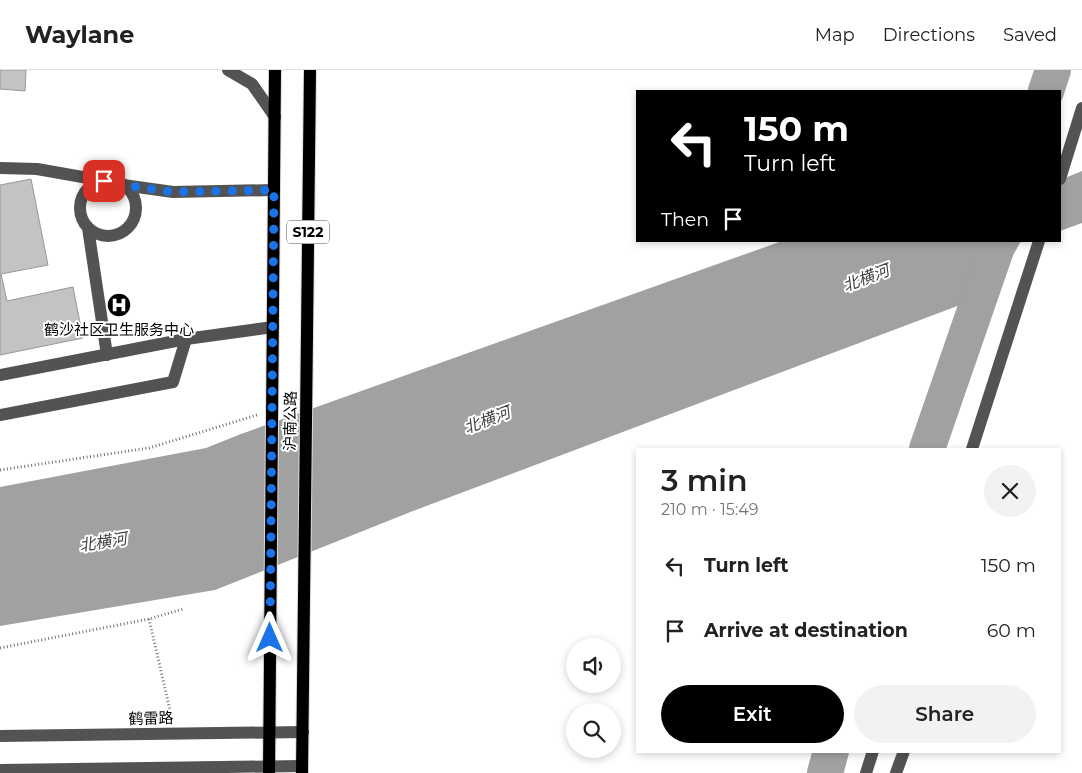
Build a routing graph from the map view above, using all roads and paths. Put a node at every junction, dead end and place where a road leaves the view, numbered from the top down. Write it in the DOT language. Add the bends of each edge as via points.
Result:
graph roads {
  1 [pos="228,70"];
  2 [pos="275,70"];
  3 [pos="310,70"];
  4 [pos="1082,108"];
  5 [pos="275,117"];
  6 [pos="0,168"];
  7 [pos="1061,175"];
  8 [pos="104,181"];
  9 [pos="123,185"];
  10 [pos="274,190"];
  11 [pos="88,228"];
  12 [pos="1039,242"];
  13 [pos="273,327"];
  14 [pos="186,339"];
  15 [pos="107,355"];
  16 [pos="0,375"];
  17 [pos="272,411"];
  18 [pos="0,415"];
  19 [pos="972,448"];
  20 [pos="0,470"];
  21 [pos="183,609"];
  22 [pos="149,619"];
  23 [pos="0,648"];
  24 [pos="270,732"];
  25 [pos="303,732"];
  26 [pos="176,734"];
  27 [pos="0,736"];
  28 [pos="872,753"];
  29 [pos="903,753"];
  30 [pos="269,769"];
  31 [pos="302,769"];
  32 [pos="0,770"];
  33 [pos="866,773"];
  34 [pos="896,773"];
  1 -- 5 [label="street" via="252,84"];
  2 -- 5 [label="main road, 沪南公路 / S122"];
  3 -- 25 [label="main road, 沪南公路 / S122"];
  4 -- 7 [label="street"];
  5 -- 10 [label="main road, 沪南公路 / S122"];
  6 -- 8 [label="street" via="37,169"];
  8 -- 9 [label="street"];
  8 -- 11 [label="street" via="89,188 80,203 82,221"];
  9 -- 10 [label="street" via="173,192"];
  9 -- 11 [label="street" via="130,192 136,210 128,228 112,236 103,236"];
  10 -- 13 [label="main road, 沪南公路 / S122"];
  11 -- 15 [label="street"];
  12 -- 19 [label="street"];
  13 -- 14 [label="street"];
  13 -- 17 [label="main road, 沪南公路 / S122"];
  14 -- 15 [label="street"];
  14 -- 18 [label="street" via="173,382"];
  15 -- 16 [label="street"];
  17 -- 20 [label="path" via="149,448"];
  17 -- 24 [label="main road, 沪南公路 / S122"];
  21 -- 22 [label="path"];
  22 -- 23 [label="path"];
  22 -- 26 [label="path"];
  24 -- 25 [label="street, 鹤雷路"];
  24 -- 26 [label="street, 鹤雷路"];
  24 -- 30 [label="main road, 沪南公路 / S122"];
  25 -- 31 [label="main road, 沪南公路 / S122"];
  26 -- 27 [label="street, 鹤雷路"];
  28 -- 33 [label="street"];
  29 -- 34 [label="street"];
  30 -- 31 [label="street"];
  30 -- 32 [label="street"];
}
